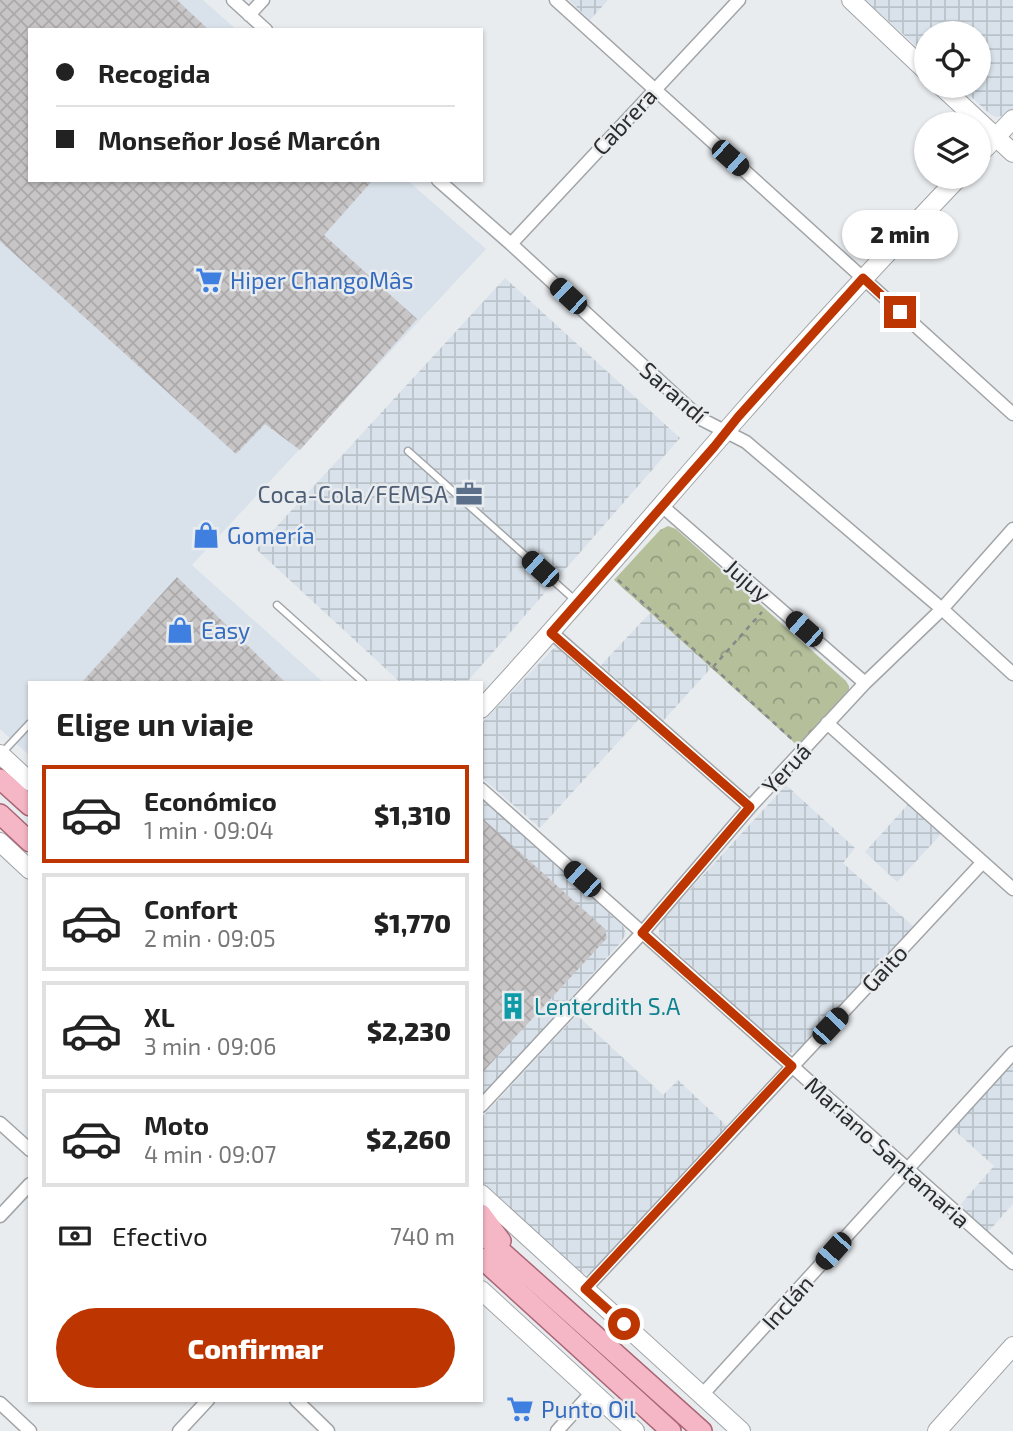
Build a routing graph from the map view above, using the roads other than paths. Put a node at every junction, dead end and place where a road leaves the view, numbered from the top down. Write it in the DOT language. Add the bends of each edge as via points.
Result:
graph roads {
  1 [pos="233,0"];
  2 [pos="263,0"];
  3 [pos="556,0"];
  4 [pos="739,0"];
  5 [pos="850,0"];
  6 [pos="249,15"];
  7 [pos="265,28"];
  8 [pos="914,60"];
  9 [pos="654,89"];
  10 [pos="954,98"];
  11 [pos="1013,119"];
  12 [pos="996,137"];
  13 [pos="991,142"];
  14 [pos="1013,153"];
  15 [pos="440,182"];
  16 [pos="948,189"];
  17 [pos="511,244"];
  18 [pos="863,278"];
  19 [pos="1013,414"];
  20 [pos="727,432"];
  21 [pos="408,451"];
  22 [pos="662,506"];
  23 [pos="1013,529"];
  24 [pos="578,603"];
  25 [pos="277,605"];
  26 [pos="942,609"];
  27 [pos="551,633"];
  28 [pos="1013,674"];
  29 [pos="362,681"];
  30 [pos="865,683"];
  31 [pos="483,707"];
  32 [pos="827,723"];
  33 [pos="28,725"];
  34 [pos="0,754"];
  35 [pos="0,777"];
  36 [pos="28,780"];
  37 [pos="483,791"];
  38 [pos="28,795"];
  39 [pos="28,804"];
  40 [pos="750,807"];
  41 [pos="0,814"];
  42 [pos="28,840"];
  43 [pos="0,842"];
  44 [pos="982,863"];
  45 [pos="28,868"];
  46 [pos="1013,889"];
  47 [pos="642,933"];
  48 [pos="1013,1053"];
  49 [pos="792,1066"];
  50 [pos="483,1104"];
  51 [pos="0,1123"];
  52 [pos="28,1148"];
  53 [pos="907,1169"];
  54 [pos="28,1186"];
  55 [pos="483,1196"];
  56 [pos="0,1216"];
  57 [pos="483,1217"];
  58 [pos="483,1235"];
  59 [pos="483,1260"];
  60 [pos="1013,1263"];
  61 [pos="483,1264"];
  62 [pos="524,1272"];
  63 [pos="500,1275"];
  64 [pos="585,1289"];
  65 [pos="483,1292"];
  66 [pos="1013,1346"];
  67 [pos="592,1392"];
  68 [pos="702,1395"];
  69 [pos="206,1402"];
  70 [pos="298,1402"];
  71 [pos="0,1403"];
  72 [pos="30,1431"];
  73 [pos="179,1431"];
  74 [pos="328,1431"];
  75 [pos="557,1431"];
  76 [pos="635,1431"];
  77 [pos="671,1431"];
  78 [pos="702,1431"];
  79 [pos="741,1431"];
  80 [pos="937,1431"];
  1 -- 6 [label="street"];
  2 -- 6 [label="street"];
  3 -- 9 [label="street"];
  4 -- 9 [label="street, Cabrera"];
  5 -- 8 [label="street"];
  6 -- 7 [label="street"];
  9 -- 17 [label="street, Cabrera"];
  9 -- 18 [label="street"];
  10 -- 12 [label="street"];
  11 -- 12 [label="street"];
  12 -- 13 [label="street"];
  12 -- 14 [label="street"];
  15 -- 17 [label="street, Sarandí"];
  16 -- 18 [label="street"];
  17 -- 20 [label="street, Sarandí" via="701,419"];
  18 -- 19 [label="street"];
  18 -- 20 [label="street"];
  20 -- 22 [label="street"];
  20 -- 26 [label="street, Sarandí" via="747,442"];
  21 -- 24 [label="lane"];
  22 -- 24 [label="street"];
  22 -- 30 [label="street, Jujuy"];
  23 -- 26 [label="street, Yeruá"];
  24 -- 27 [label="street"];
  25 -- 29 [label="lane"];
  26 -- 28 [label="street, Sarandí"];
  26 -- 30 [label="street, Yeruá"];
  27 -- 31 [label="street"];
  27 -- 40 [label="street"];
  30 -- 32 [label="street, Yeruá"];
  32 -- 40 [label="street, Yeruá"];
  32 -- 44 [label="street"];
  33 -- 34 [label="lane"];
  34 -- 36 [label="street"];
  35 -- 38 [label="main road"];
  35 -- 39 [label="main road"];
  37 -- 47 [label="street, Mariano Santamaria"];
  40 -- 47 [label="street, Yeruá"];
  41 -- 42 [label="main road"];
  43 -- 45 [label="street"];
  44 -- 46 [label="street"];
  44 -- 49 [label="street, Gaito"];
  47 -- 49 [label="street, Mariano Santamaria"];
  47 -- 50 [label="street, Yeruá"];
  48 -- 53 [label="street, Inclán"];
  49 -- 53 [label="street, Mariano Santamaria"];
  49 -- 64 [label="street, Gaito"];
  51 -- 52 [label="street"];
  53 -- 60 [label="street, Mariano Santamaria"];
  53 -- 68 [label="street, Inclán"];
  54 -- 56 [label="street"];
  55 -- 64 [label="street"];
  57 -- 62 [label="main road"];
  58 -- 62 [label="main road"];
  59 -- 63 [label="main road"];
  61 -- 63 [label="main road"];
  62 -- 78 [label="main road"];
  63 -- 77 [label="main road"];
  64 -- 68 [label="street"];
  65 -- 67 [label="street"];
  66 -- 80 [label="street"];
  67 -- 75 [label="street"];
  67 -- 76 [label="street"];
  68 -- 79 [label="street"];
  69 -- 73 [label="street"];
  70 -- 74 [label="street"];
  71 -- 72 [label="street"];
}
